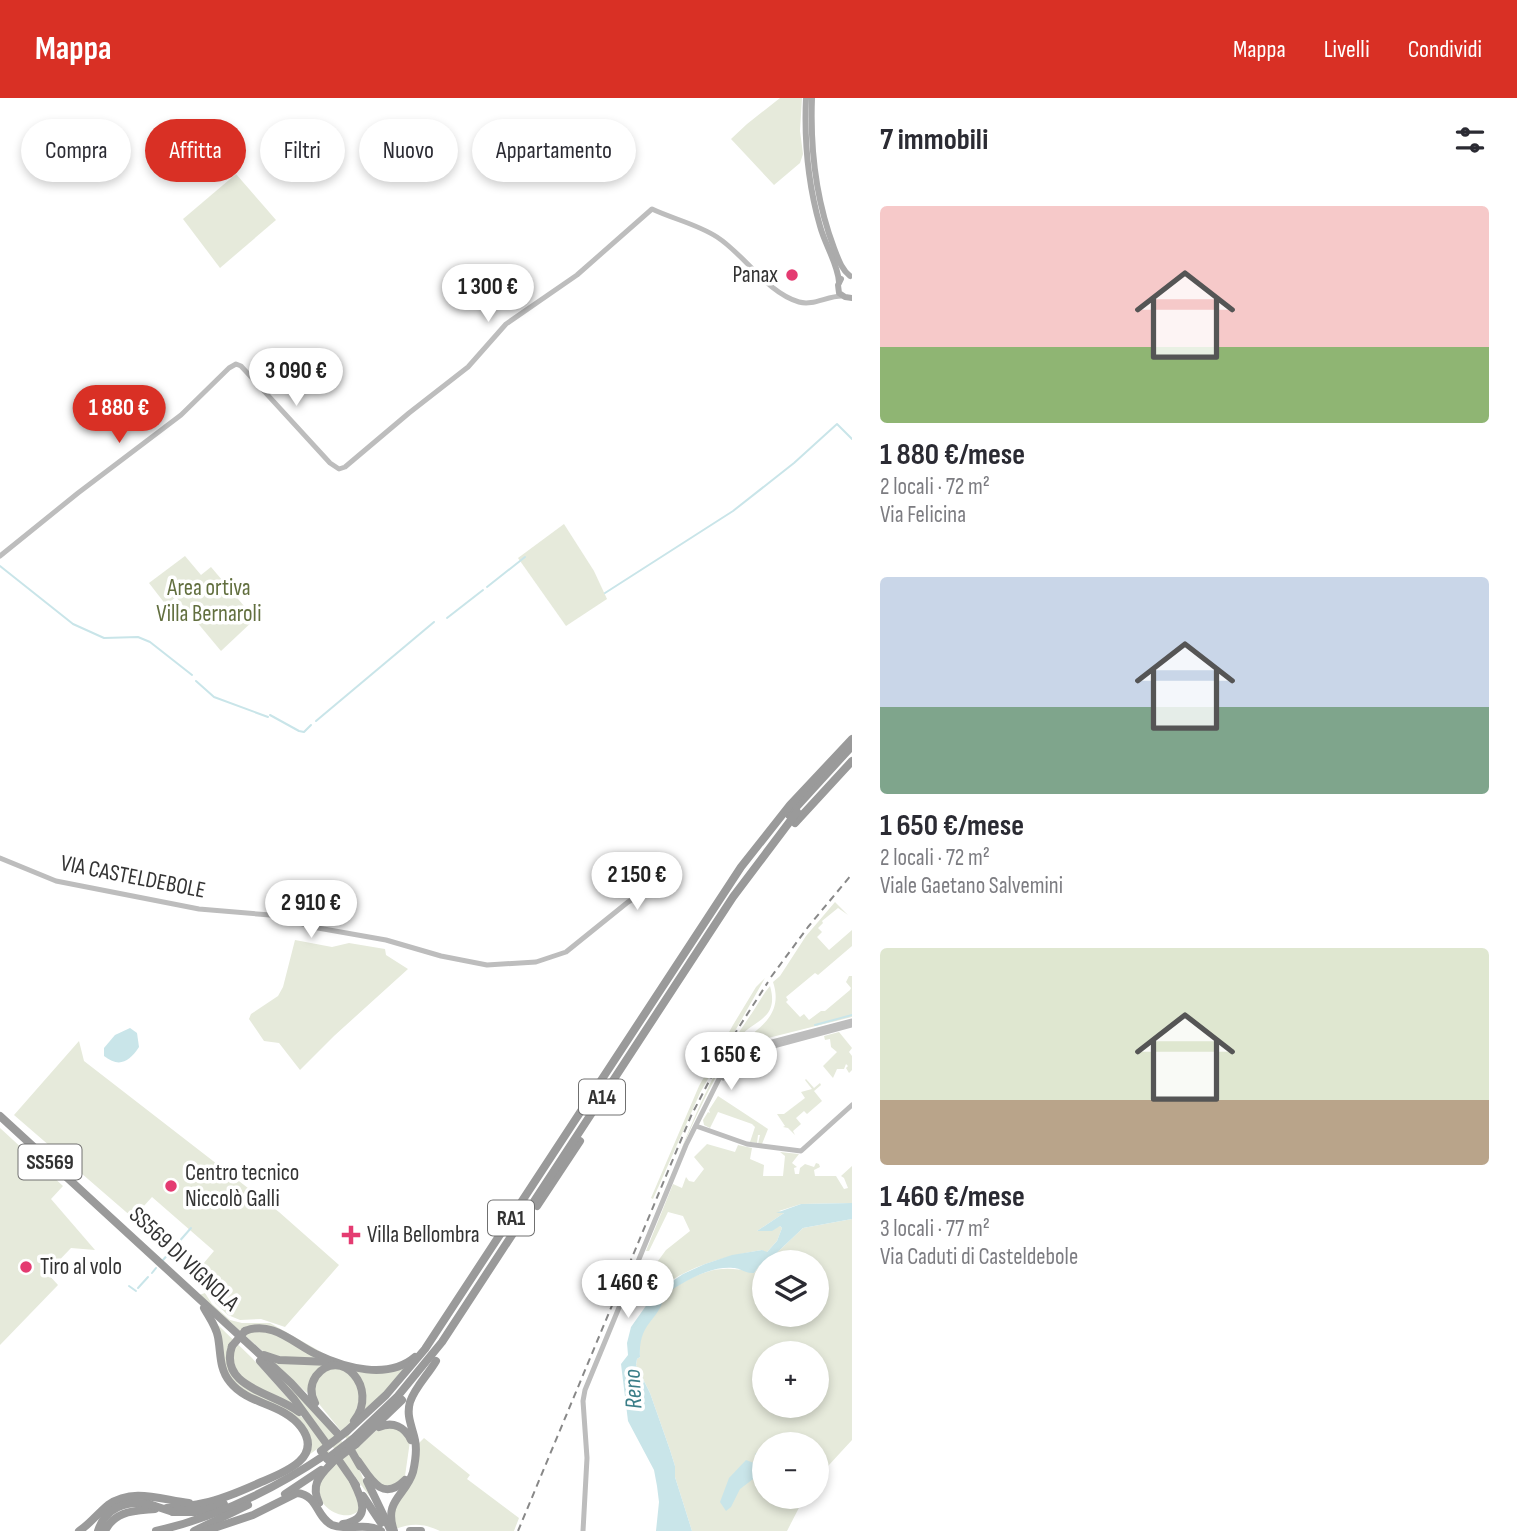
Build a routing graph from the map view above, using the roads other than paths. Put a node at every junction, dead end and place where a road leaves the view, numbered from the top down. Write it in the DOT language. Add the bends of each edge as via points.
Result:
graph roads {
  1 [pos="806,98"];
  2 [pos="812,98"];
  3 [pos="851,277"];
  4 [pos="839,284"];
  5 [pos="848,298"];
  6 [pos="820,299"];
  7 [pos="0,556"];
  8 [pos="852,738"];
  9 [pos="852,746"];
  10 [pos="852,753"];
  11 [pos="852,762"];
  12 [pos="0,858"];
  13 [pos="654,889"];
  14 [pos="852,1023"];
  15 [pos="852,1105"];
  16 [pos="0,1116"];
  17 [pos="0,1122"];
  18 [pos="696,1126"];
  19 [pos="187,1290"];
  20 [pos="200,1304"];
  21 [pos="444,1322"];
  22 [pos="245,1336"];
  23 [pos="436,1361"];
  24 [pos="347,1364"];
  25 [pos="327,1419"];
  26 [pos="318,1431"];
  27 [pos="364,1437"];
  28 [pos="347,1438"];
  29 [pos="330,1457"];
  30 [pos="358,1461"];
  31 [pos="296,1470"];
  32 [pos="353,1481"];
  33 [pos="204,1503"];
  34 [pos="248,1505"];
  35 [pos="152,1506"];
  36 [pos="269,1507"];
  37 [pos="170,1510"];
  38 [pos="209,1530"];
  39 [pos="79,1531"];
  40 [pos="98,1531"];
  41 [pos="105,1531"];
  42 [pos="156,1531"];
  43 [pos="174,1531"];
  44 [pos="194,1531"];
  45 [pos="384,1531"];
  46 [pos="393,1531"];
  47 [pos="410,1531"];
  48 [pos="421,1531"];
  49 [pos="583,1531"];
  1 -- 4 [label="main road" via="812,195"];
  2 -- 3 [label="main road" via="811,137 819,197 832,241"];
  3 -- 4 [label="main road"];
  4 -- 5 [label="main road"];
  4 -- 6 [label="street"];
  5 -- 6 [label="street"];
  6 -- 7 [label="street" via="808,303 790,298 719,238 652,209 577,275 506,324 468,366 343,468 337,468 236,364 181,415"];
  8 -- 21 [label="highway, RA1" via="790,805 735,875"];
  9 -- 28 [label="highway, A14" via="784,820 742,875 431,1350 393,1395"];
  10 -- 28 [label="highway, A14" via="796,813 745,879 436,1351 397,1397"];
  11 -- 23 [label="highway, RA1" via="780,841 739,898"];
  12 -- 13 [label="street, VIA CASTELDEBOLE" via="65,883 199,909 270,915 487,965 536,962 566,952 628,902"];
  14 -- 18 [label="street" via="748,1048 733,1058 720,1076"];
  15 -- 18 [label="street" via="801,1151 747,1144"];
  16 -- 19 [label="highway, SS569 DI VIGNOLA / SS569"];
  17 -- 19 [label="highway, SS569 DI VIGNOLA / SS569"];
  18 -- 49 [label="street" via="585,1390"];
  19 -- 20 [label="highway, SS569 DI VIGNOLA / SS569"];
  20 -- 22 [label="highway, SS569 DI VIGNOLA / SS569"];
  20 -- 26 [label="highway, SS569 DI VIGNOLA / SS569" via="266,1367"];
  20 -- 31 [label="highway" via="217,1333 222,1367 231,1385 284,1412 305,1433 306,1452"];
  21 -- 24 [label="highway" via="415,1358 402,1365 373,1370"];
  21 -- 28 [label="highway, RA1"];
  22 -- 24 [label="highway" via="275,1360"];
  22 -- 24 [label="highway" via="259,1327 270,1329 316,1354"];
  22 -- 25 [label="highway, SS569 DI VIGNOLA / SS569"];
  22 -- 26 [label="highway, bridge" via="232,1346 230,1364 239,1379 289,1405"];
  23 -- 27 [label="highway, RA1"];
  23 -- 46 [label="highway" via="409,1405 414,1465 391,1509"];
  25 -- 28 [label="highway, SS569 DI VIGNOLA / SS569"];
  25 -- 28 [label="highway" via="313,1399 312,1383 325,1369 344,1368 359,1380 364,1396"];
  26 -- 29 [label="highway, SS569 DI VIGNOLA / SS569"];
  27 -- 28 [label="highway, RA1"];
  27 -- 30 [label="highway" via="386,1424 403,1429 412,1444 409,1473 397,1486 381,1488 370,1481"];
  28 -- 29 [label="highway, A14, bridge"];
  28 -- 29 [label="highway, RA1, bridge"];
  28 -- 29 [label="highway, RA1, bridge"];
  28 -- 30 [label="highway, SS569 DI VIGNOLA / SS569"];
  29 -- 31 [label="highway, A14"];
  29 -- 32 [label="highway, SS569 DI VIGNOLA / SS569"];
  29 -- 32 [label="highway" via="315,1491 327,1517 337,1523 351,1523 362,1510"];
  29 -- 34 [label="highway, A14"];
  29 -- 36 [label="highway, RA1"];
  30 -- 46 [label="highway, SS569 DI VIGNOLA / SS569"];
  31 -- 33 [label="highway"];
  31 -- 37 [label="highway" via="215,1508 187,1514"];
  31 -- 42 [label="highway, A14" via="233,1506"];
  32 -- 45 [label="highway, SS569 DI VIGNOLA / SS569"];
  33 -- 37 [label="highway"];
  33 -- 39 [label="highway" via="127,1496 112,1502"];
  34 -- 43 [label="highway, A14"];
  34 -- 44 [label="highway"];
  35 -- 37 [label="highway, bridge"];
  35 -- 40 [label="highway" via="131,1503 114,1508"];
  35 -- 41 [label="highway" via="122,1513"];
  36 -- 38 [label="highway, RA1"];
  36 -- 45 [label="highway" via="290,1494 302,1493 331,1525"];
  47 -- 48 [label="highway"];
}
